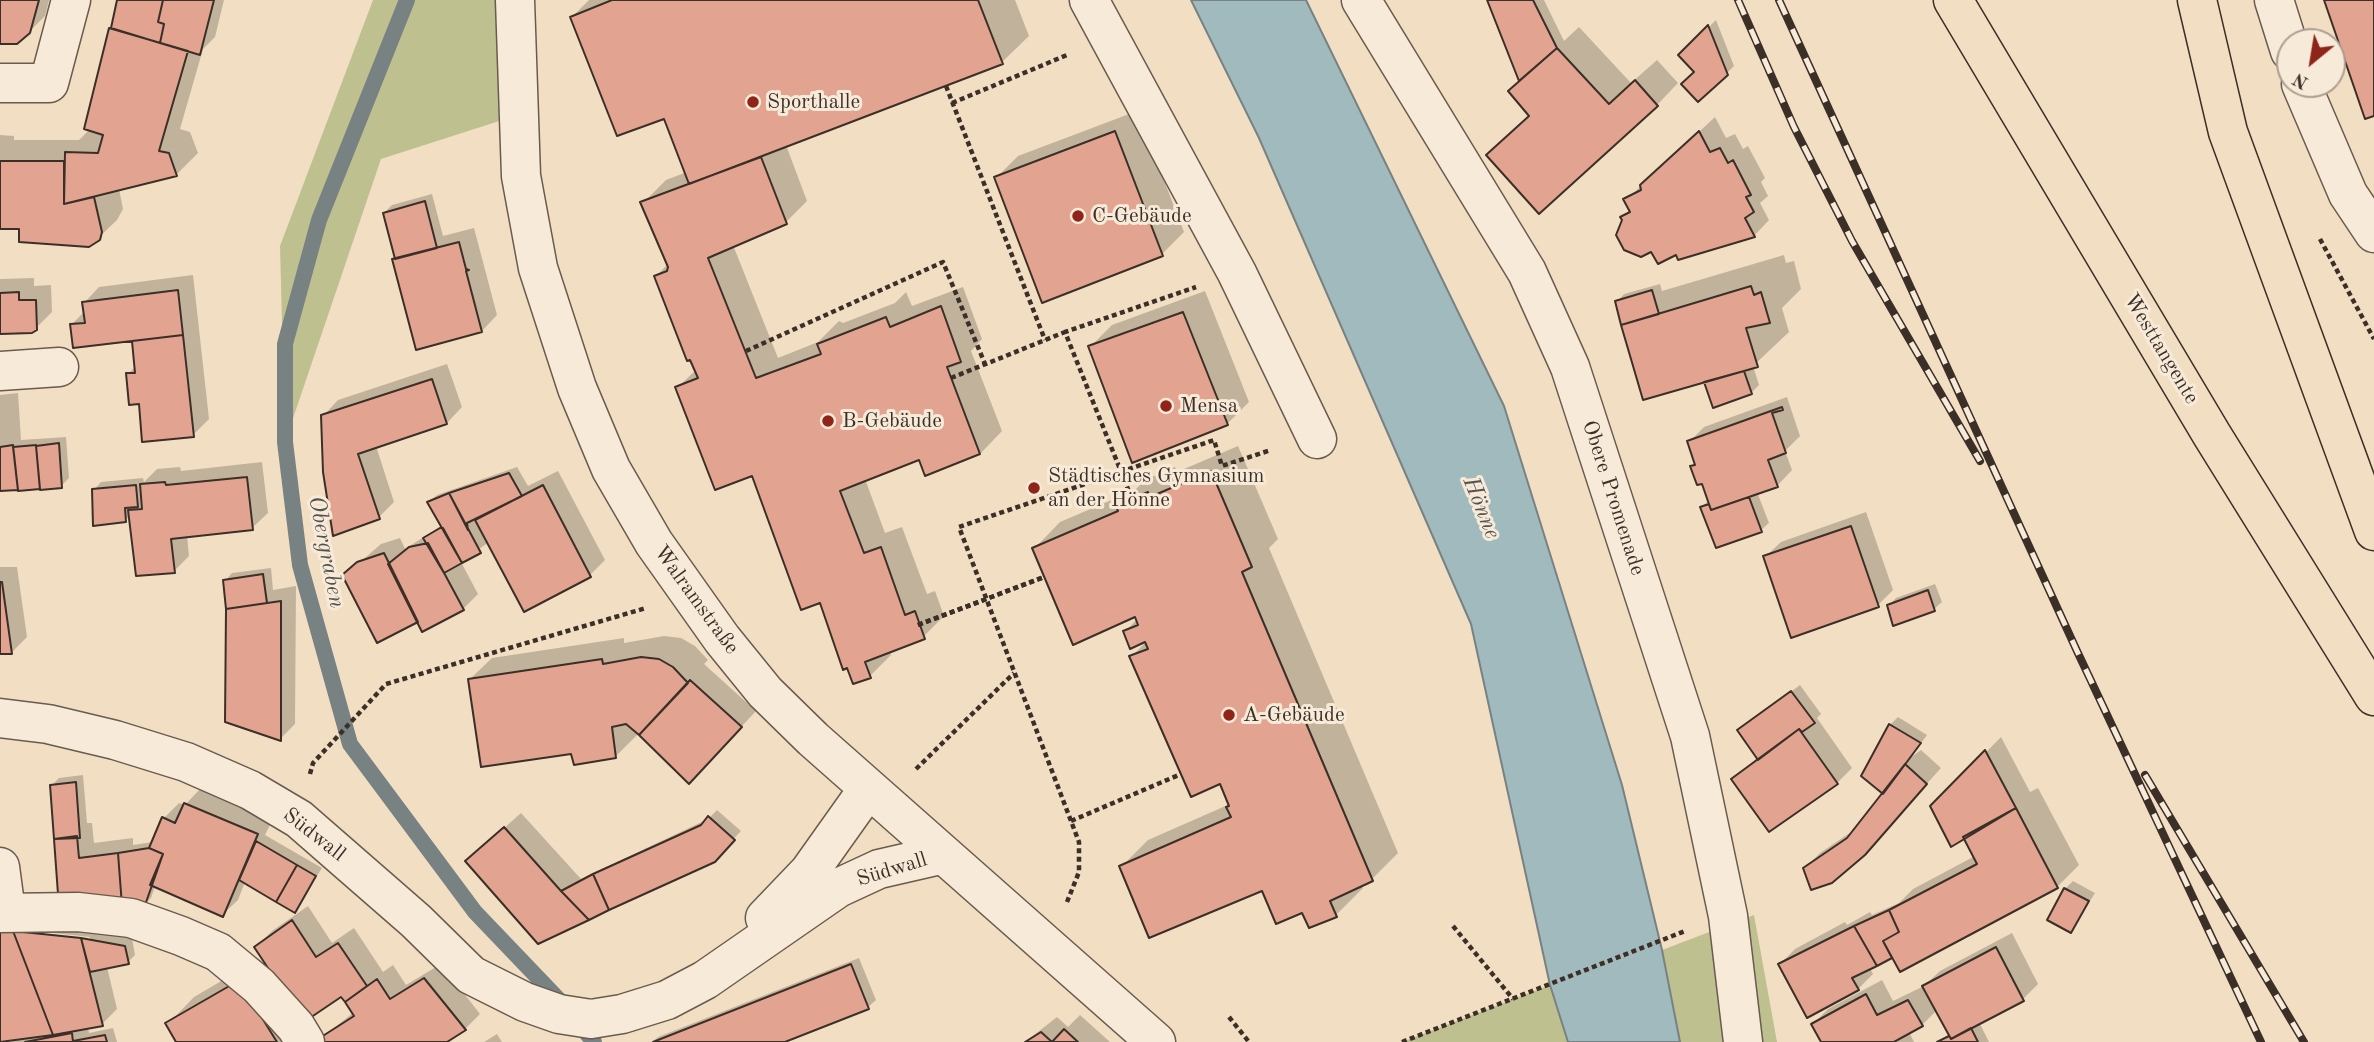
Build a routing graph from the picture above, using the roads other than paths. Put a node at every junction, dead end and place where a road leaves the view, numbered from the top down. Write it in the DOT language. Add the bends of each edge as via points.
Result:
graph roads {
  1 [pos="71,0"];
  2 [pos="514,0"];
  3 [pos="1089,0"];
  4 [pos="1361,0"];
  5 [pos="1953,0"];
  6 [pos="2197,0"];
  7 [pos="2274,0"];
  8 [pos="2283,28"];
  9 [pos="0,83"];
  10 [pos="2307,98"];
  11 [pos="2374,233"];
  12 [pos="59,367"];
  13 [pos="0,371"];
  14 [pos="1316,437"];
  15 [pos="2374,531"];
  16 [pos="2374,696"];
  17 [pos="0,718"];
  18 [pos="868,789"];
  19 [pos="940,855"];
  20 [pos="0,867"];
  21 [pos="3,912"];
  22 [pos="705,980"];
  23 [pos="597,1025"];
  24 [pos="304,1042"];
  25 [pos="1156,1042"];
  26 [pos="1743,1042"];
  1 -- 9 [label="street" via="49,83"];
  2 -- 18 [label="street, Walramstraße" via="521,176 538,268 577,388 611,469 690,596 765,692"];
  3 -- 14 [label="street" via="1237,273"];
  4 -- 26 [label="street, Obere Promenade" via="1527,272 1570,367 1690,736 1728,916"];
  5 -- 16 [label="main road, Westtangente" via="2212,435"];
  6 -- 15 [label="main road" via="2228,132"];
  7 -- 8 [label="street"];
  10 -- 11 [label="street" via="2348,194"];
  12 -- 13 [label="street"];
  17 -- 23 [label="street, Südwall" via="116,740 186,762 250,790 308,827 471,975 525,1002"];
  18 -- 19 [label="street, Walramstraße"];
  18 -- 22 [label="street, Südwall" via="809,872"];
  19 -- 22 [label="street, Südwall" via="879,869 838,888"];
  19 -- 25 [label="street, Walramstraße"];
  20 -- 21 [label="street"];
  21 -- 24 [label="street" via="78,912 131,918 181,936 218,952 259,986"];
  22 -- 23 [label="street, Südwall" via="667,1000"];
}
